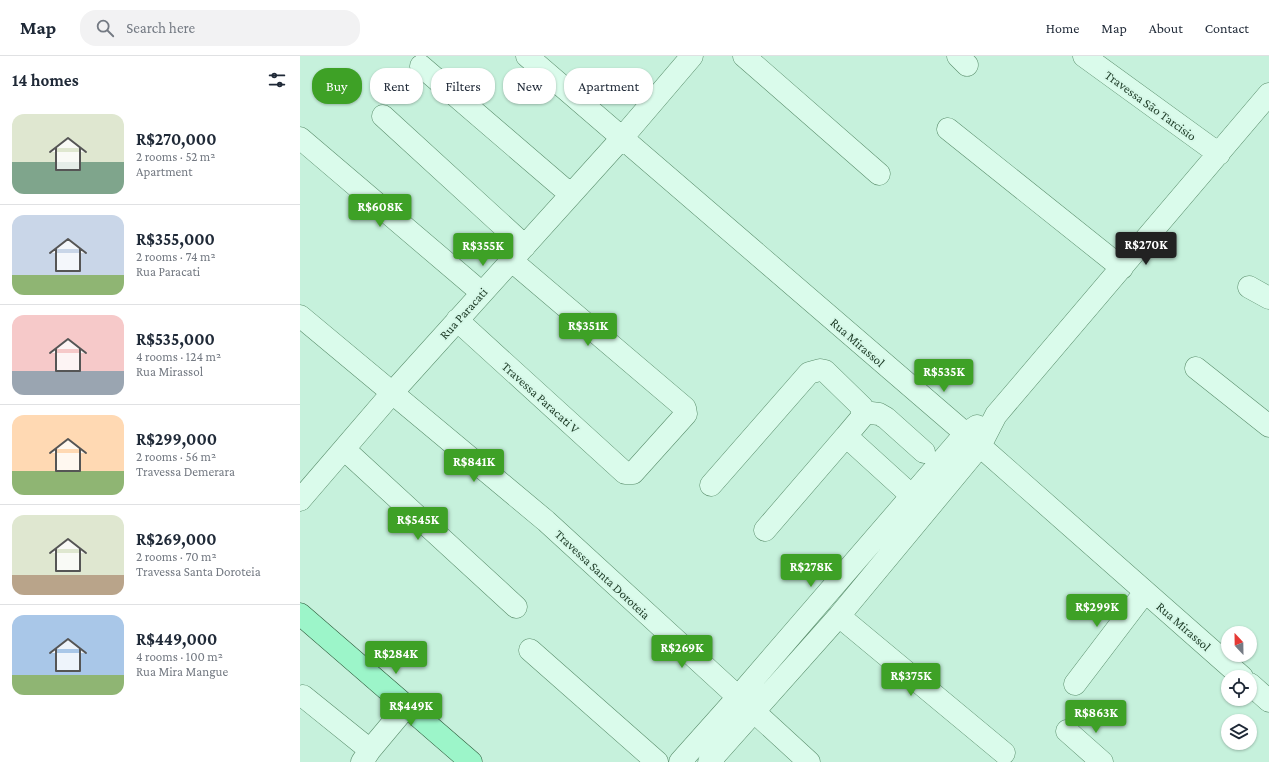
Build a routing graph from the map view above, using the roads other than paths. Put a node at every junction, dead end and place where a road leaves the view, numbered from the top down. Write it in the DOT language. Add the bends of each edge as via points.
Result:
graph roads {
  1 [pos="527,56"];
  2 [pos="692,56"];
  3 [pos="744,56"];
  4 [pos="1084,56"];
  5 [pos="421,66"];
  6 [pos="1269,94"];
  7 [pos="383,116"];
  8 [pos="948,129"];
  9 [pos="300,138"];
  10 [pos="622,138"];
  11 [pos="1219,154"];
  12 [pos="879,174"];
  13 [pos="570,194"];
  14 [pos="518,253"];
  15 [pos="1122,268"];
  16 [pos="1248,286"];
  17 [pos="482,292"];
  18 [pos="1269,298"];
  19 [pos="300,316"];
  20 [pos="457,320"];
  21 [pos="1196,368"];
  22 [pos="385,387"];
  23 [pos="863,412"];
  24 [pos="1269,426"];
  25 [pos="846,436"];
  26 [pos="972,440"];
  27 [pos="344,449"];
  28 [pos="924,452"];
  29 [pos="711,485"];
  30 [pos="912,496"];
  31 [pos="300,500"];
  32 [pos="765,530"];
  33 [pos="1146,592"];
  34 [pos="516,607"];
  35 [pos="300,614"];
  36 [pos="839,616"];
  37 [pos="530,650"];
  38 [pos="1234,670"];
  39 [pos="1075,684"];
  40 [pos="1257,690"];
  41 [pos="303,696"];
  42 [pos="1269,701"];
  43 [pos="746,704"];
  44 [pos="406,707"];
  45 [pos="1067,731"];
  46 [pos="1004,753"];
  47 [pos="366,756"];
  48 [pos="471,762"];
  49 [pos="657,762"];
  50 [pos="680,762"];
  51 [pos="709,762"];
  52 [pos="809,762"];
  53 [pos="1102,762"];
  1 -- 10 [label="street, Rua Mirassol"];
  2 -- 10 [label="street, Rua Paracati"];
  3 -- 12 [label="street"];
  4 -- 11 [label="street, Travessa São Tarcisio"];
  5 -- 13 [label="street"];
  6 -- 11 [label="street"];
  7 -- 14 [label="street"];
  8 -- 15 [label="street"];
  9 -- 17 [label="street"];
  10 -- 13 [label="street, Rua Paracati"];
  10 -- 26 [label="street, Rua Mirassol"];
  11 -- 15 [label="street"];
  13 -- 14 [label="street, Rua Paracati"];
  14 -- 17 [label="street, Rua Paracati"];
  14 -- 20 [label="street, Travessa Paracati V" via="685,408 686,414 633,473 625,474"];
  15 -- 26 [label="street"];
  16 -- 18 [label="street"];
  17 -- 20 [label="street, Rua Paracati"];
  19 -- 22 [label="street, Travessa Santa Doroteia"];
  20 -- 22 [label="street, Rua Paracati"];
  21 -- 24 [label="street"];
  22 -- 27 [label="street, Rua Paracati"];
  22 -- 43 [label="street, Travessa Santa Doroteia" via="546,521"];
  23 -- 25 [label="street" via="862,417"];
  23 -- 28 [label="street" via="879,414 886,418"];
  23 -- 29 [label="street" via="859,402 825,371 815,370 809,373"];
  25 -- 30 [label="street"];
  25 -- 32 [label="street"];
  26 -- 30 [label="street"];
  26 -- 33 [label="street, Rua Mirassol"];
  26 -- 36 [label="street"];
  27 -- 31 [label="street, Rua Paracati"];
  27 -- 34 [label="street"];
  30 -- 43 [label="street"];
  33 -- 38 [label="street, Rua Mirassol"];
  33 -- 39 [label="street"];
  35 -- 44 [label="main road"];
  36 -- 43 [label="street"];
  36 -- 46 [label="street"];
  37 -- 49 [label="street"];
  40 -- 42 [label="street"];
  41 -- 47 [label="street"];
  43 -- 50 [label="street"];
  43 -- 51 [label="street"];
  43 -- 52 [label="street, Travessa Santa Doroteia"];
  44 -- 47 [label="street"];
  44 -- 48 [label="main road"];
  45 -- 53 [label="street"];
}
